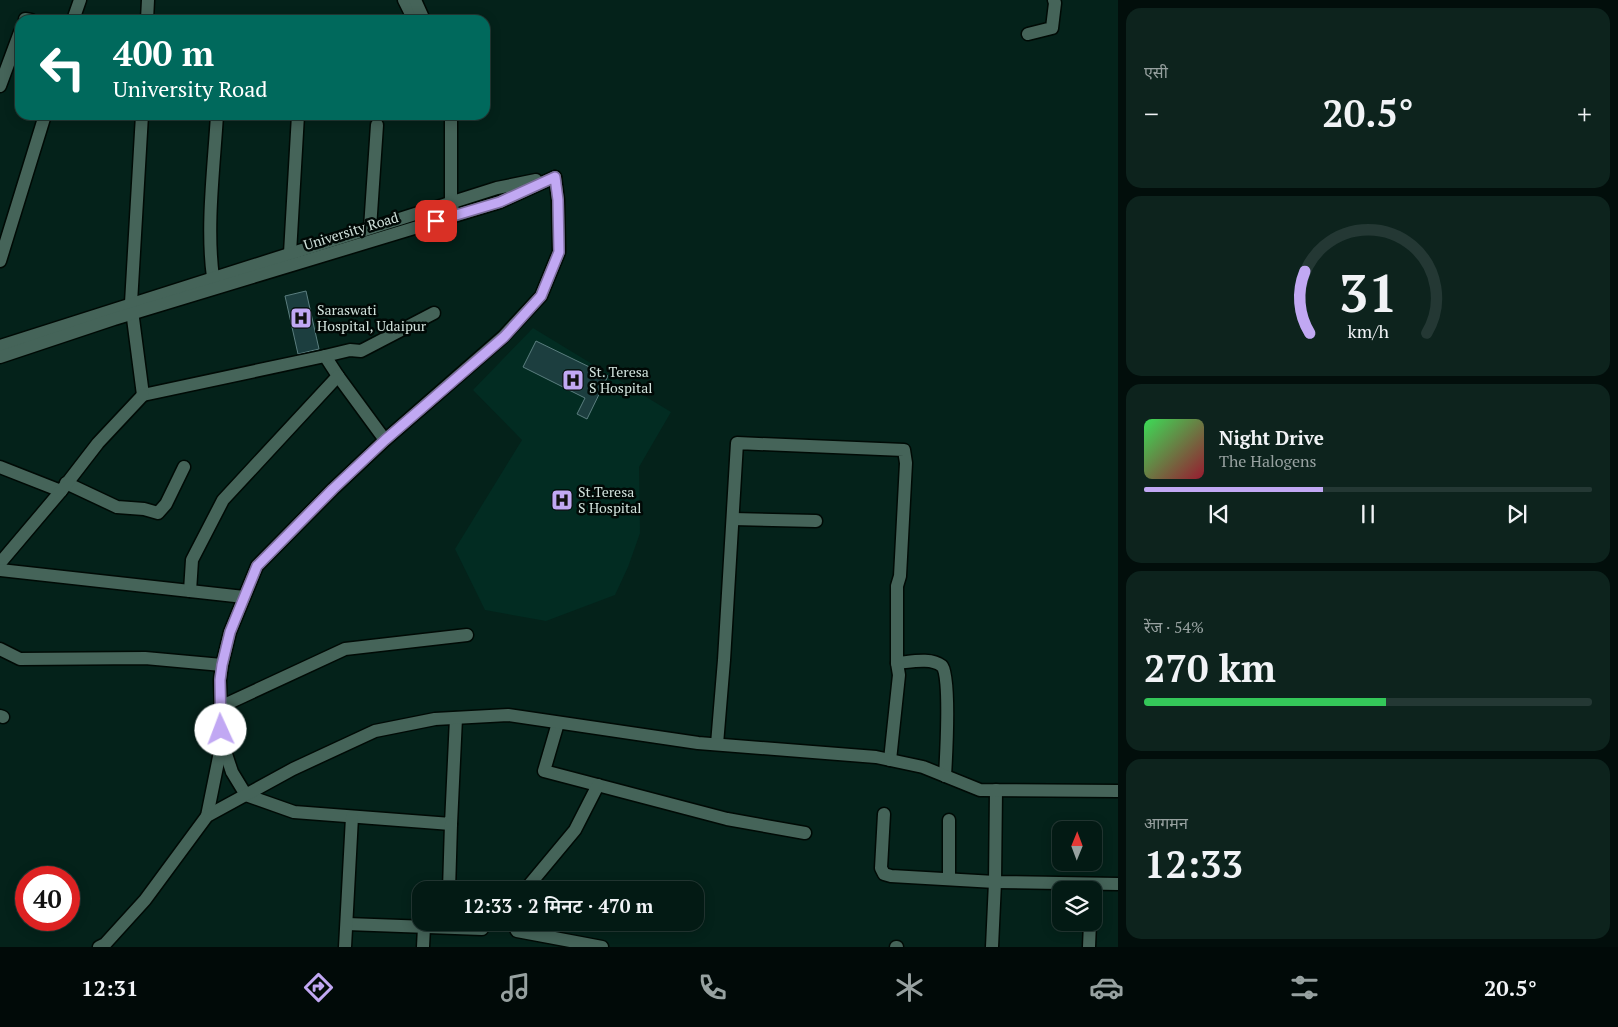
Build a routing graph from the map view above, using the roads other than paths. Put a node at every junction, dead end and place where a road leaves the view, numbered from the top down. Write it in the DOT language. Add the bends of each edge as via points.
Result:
graph roads {
  1 [pos="80,0"];
  2 [pos="148,0"];
  3 [pos="404,0"];
  4 [pos="415,0"];
  5 [pos="1054,0"];
  6 [pos="75,15"];
  7 [pos="147,15"];
  8 [pos="412,15"];
  9 [pos="422,15"];
  10 [pos="1028,34"];
  11 [pos="15,42"];
  12 [pos="4,63"];
  13 [pos="0,86"];
  14 [pos="43,120"];
  15 [pos="142,120"];
  16 [pos="217,120"];
  17 [pos="298,120"];
  18 [pos="450,120"];
  19 [pos="377,125"];
  20 [pos="555,177"];
  21 [pos="451,202"];
  22 [pos="455,216"];
  23 [pos="370,228"];
  24 [pos="290,253"];
  25 [pos="0,261"];
  26 [pos="213,277"];
  27 [pos="131,308"];
  28 [pos="434,313"];
  29 [pos="0,346"];
  30 [pos="0,356"];
  31 [pos="325,356"];
  32 [pos="338,376"];
  33 [pos="143,395"];
  34 [pos="385,440"];
  35 [pos="0,467"];
  36 [pos="184,467"];
  37 [pos="64,487"];
  38 [pos="733,519"];
  39 [pos="816,521"];
  40 [pos="0,563"];
  41 [pos="0,570"];
  42 [pos="190,591"];
  43 [pos="244,597"];
  44 [pos="468,635"];
  45 [pos="0,649"];
  46 [pos="897,663"];
  47 [pos="222,665"];
  48 [pos="220,707"];
  49 [pos="456,718"];
  50 [pos="558,723"];
  51 [pos="222,742"];
  52 [pos="717,744"];
  53 [pos="890,760"];
  54 [pos="945,776"];
  55 [pos="598,784"];
  56 [pos="996,790"];
  57 [pos="1118,791"];
  58 [pos="246,795"];
  59 [pos="884,814"];
  60 [pos="207,816"];
  61 [pos="352,817"];
  62 [pos="949,820"];
  63 [pos="451,824"];
  64 [pos="805,833"];
  65 [pos="949,879"];
  66 [pos="449,881"];
  67 [pos="532,881"];
  68 [pos="995,882"];
  69 [pos="1118,884"];
  70 [pos="1052,885"];
  71 [pos="1102,886"];
  72 [pos="347,924"];
  73 [pos="412,927"];
  74 [pos="424,931"];
  75 [pos="517,931"];
  76 [pos="1090,931"];
  77 [pos="103,946"];
  78 [pos="346,947"];
  79 [pos="423,947"];
  80 [pos="602,947"];
  81 [pos="992,947"];
  82 [pos="1089,947"];
  1 -- 6 [label="street"];
  2 -- 7 [label="street"];
  3 -- 8 [label="street"];
  4 -- 9 [label="street"];
  5 -- 10 [label="street" via="1052,28"];
  11 -- 12 [label="street"];
  12 -- 13 [label="street"];
  14 -- 25 [label="street"];
  15 -- 27 [label="street"];
  16 -- 26 [label="street" via="211,207"];
  17 -- 24 [label="street"];
  18 -- 21 [label="street"];
  19 -- 23 [label="street"];
  20 -- 21 [label="street, University Road" via="497,188"];
  20 -- 22 [label="street, University Road" via="500,202"];
  20 -- 34 [label="street" via="559,252 541,296 504,337"];
  21 -- 22 [label="street"];
  21 -- 23 [label="street, University Road"];
  22 -- 27 [label="street, University Road"];
  23 -- 24 [label="street, University Road"];
  24 -- 26 [label="street, University Road"];
  26 -- 27 [label="street, University Road"];
  27 -- 29 [label="street, University Road"];
  27 -- 30 [label="street, University Road"];
  27 -- 33 [label="street"];
  28 -- 31 [label="street" via="361,351 350,350"];
  31 -- 32 [label="street"];
  31 -- 33 [label="street"];
  32 -- 34 [label="street"];
  32 -- 42 [label="street" via="223,500 192,560"];
  33 -- 37 [label="street" via="98,443"];
  34 -- 43 [label="street" via="257,566"];
  35 -- 37 [label="street"];
  36 -- 37 [label="street" via="166,504 158,513 144,508 117,507"];
  37 -- 40 [label="street"];
  38 -- 39 [label="street"];
  38 -- 46 [label="street" via="738,443 904,450 906,462 897,586"];
  38 -- 52 [label="street"];
  41 -- 42 [label="street"];
  42 -- 43 [label="street"];
  43 -- 47 [label="street" via="230,632"];
  44 -- 48 [label="street" via="345,649"];
  45 -- 47 [label="street" via="20,659 145,658"];
  46 -- 53 [label="street"];
  46 -- 54 [label="street" via="931,662 941,664 945,669 948,687"];
  47 -- 48 [label="street"];
  48 -- 51 [label="street"];
  49 -- 50 [label="street" via="508,715"];
  49 -- 58 [label="street" via="375,731 292,769"];
  49 -- 63 [label="street"];
  50 -- 52 [label="street"];
  50 -- 55 [label="street" via="544,771"];
  51 -- 58 [label="street" via="232,772"];
  51 -- 60 [label="street"];
  52 -- 53 [label="street"];
  53 -- 54 [label="street"];
  54 -- 56 [label="street" via="980,790"];
  55 -- 64 [label="street" via="727,819"];
  55 -- 67 [label="street" via="575,830"];
  56 -- 57 [label="street"];
  56 -- 68 [label="street"];
  58 -- 60 [label="street"];
  58 -- 61 [label="street" via="294,812"];
  59 -- 65 [label="street" via="881,868 884,874"];
  60 -- 77 [label="street" via="145,900"];
  61 -- 63 [label="street"];
  61 -- 72 [label="street"];
  62 -- 65 [label="street"];
  63 -- 66 [label="street"];
  65 -- 68 [label="street"];
  68 -- 70 [label="street"];
  68 -- 81 [label="street"];
  69 -- 71 [label="street"];
  72 -- 73 [label="street"];
  72 -- 78 [label="street"];
  74 -- 79 [label="street"];
  75 -- 80 [label="street"];
  76 -- 82 [label="street"];
}
